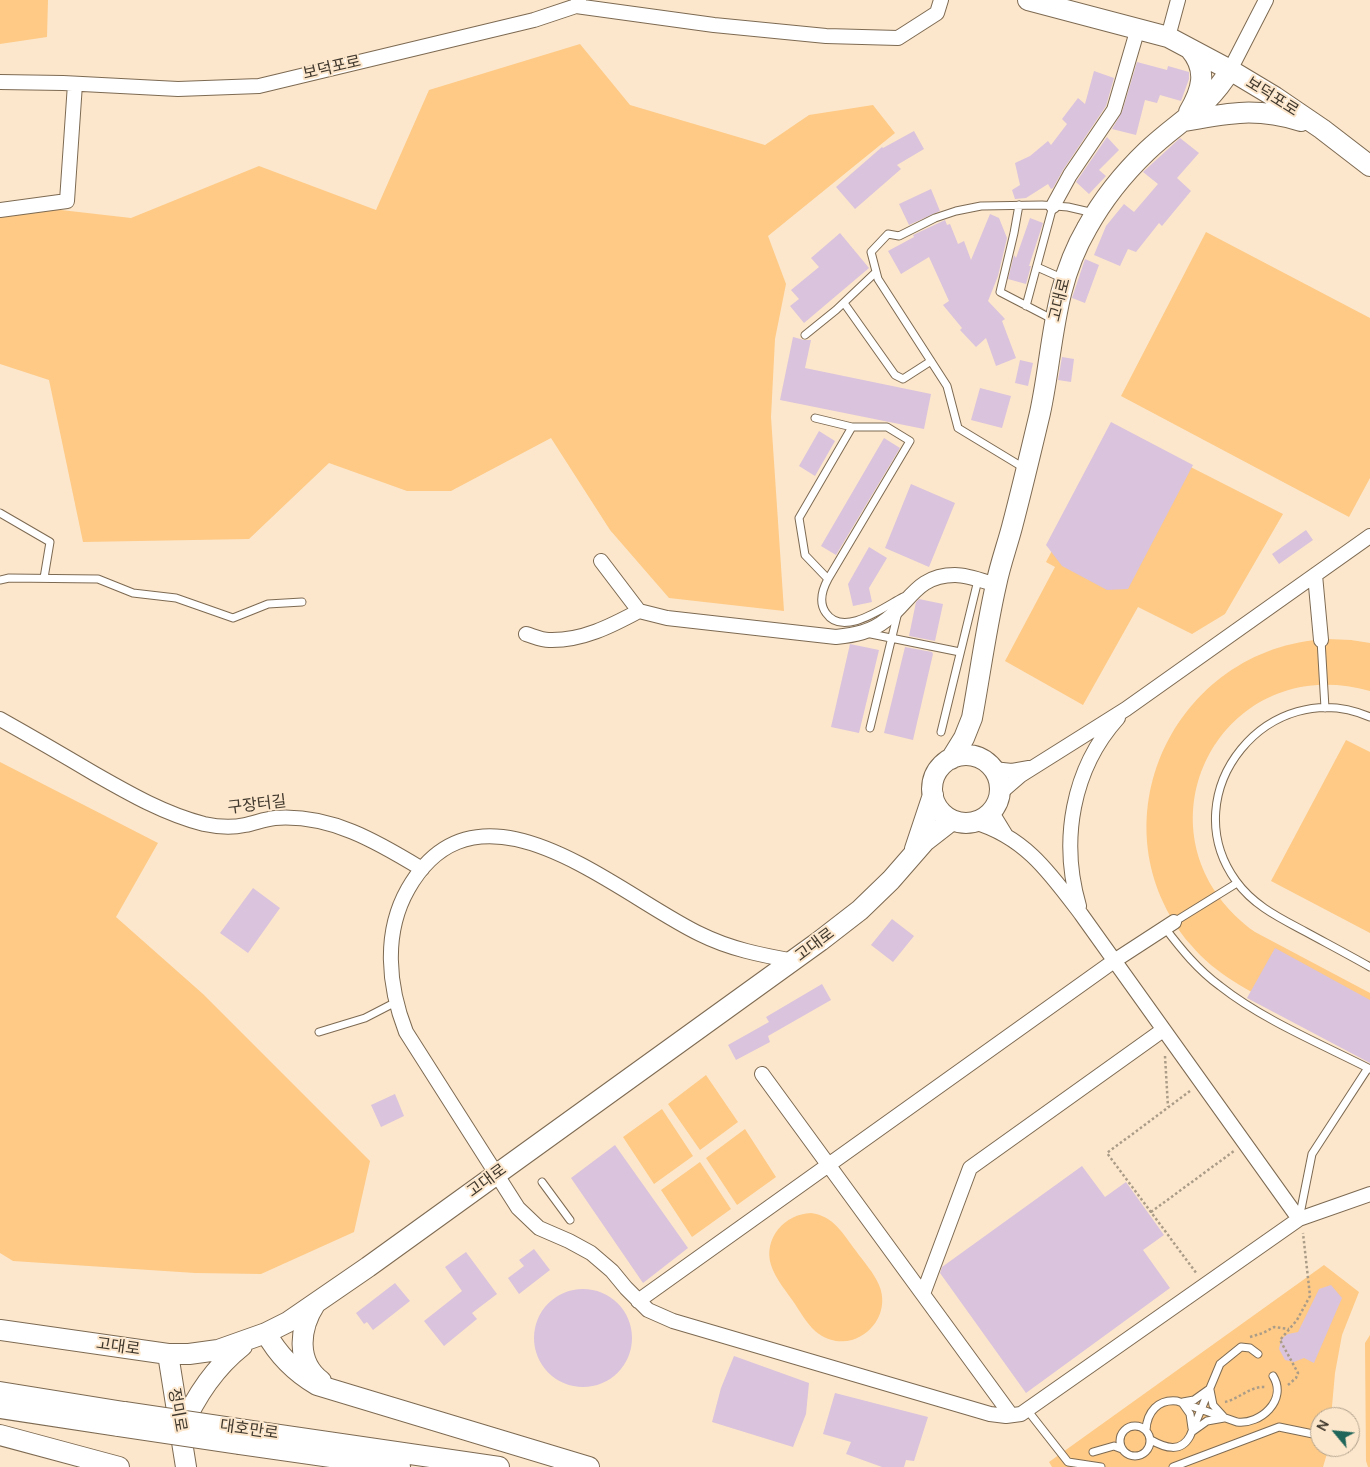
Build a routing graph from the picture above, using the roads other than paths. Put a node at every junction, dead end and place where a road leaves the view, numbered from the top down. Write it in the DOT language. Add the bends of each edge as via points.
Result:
graph roads {
  1 [pos="941,0"];
  2 [pos="1028,0"];
  3 [pos="1178,0"];
  4 [pos="1266,0"];
  5 [pos="578,3"];
  6 [pos="1070,6"];
  7 [pos="1138,28"];
  8 [pos="1168,37"];
  9 [pos="1190,49"];
  10 [pos="1230,70"];
  11 [pos="0,82"];
  12 [pos="69,84"];
  13 [pos="1182,122"];
  14 [pos="1328,133"];
  15 [pos="1370,166"];
  16 [pos="1019,205"];
  17 [pos="1053,206"];
  18 [pos="0,210"];
  19 [pos="1095,214"];
  20 [pos="1037,267"];
  21 [pos="876,272"];
  22 [pos="1064,279"];
  23 [pos="844,303"];
  24 [pos="1026,306"];
  25 [pos="1054,320"];
  26 [pos="805,335"];
  27 [pos="931,361"];
  28 [pos="814,418"];
  29 [pos="852,427"];
  30 [pos="1027,470"];
  31 [pos="0,512"];
  32 [pos="1370,536"];
  33 [pos="601,561"];
  34 [pos="1315,575"];
  35 [pos="44,578"];
  36 [pos="828,579"];
  37 [pos="0,580"];
  38 [pos="987,582"];
  39 [pos="910,594"];
  40 [pos="302,602"];
  41 [pos="898,609"];
  42 [pos="639,611"];
  43 [pos="863,633"];
  44 [pos="526,634"];
  45 [pos="892,638"];
  46 [pos="1321,640"];
  47 [pos="960,652"];
  48 [pos="1325,708"];
  49 [pos="1126,709"];
  50 [pos="1370,717"];
  51 [pos="972,718"];
  52 [pos="0,719"];
  53 [pos="870,728"];
  54 [pos="941,732"];
  55 [pos="951,758"];
  56 [pos="987,764"];
  57 [pos="1034,766"];
  58 [pos="933,795"];
  59 [pos="997,801"];
  60 [pos="952,820"];
  61 [pos="974,822"];
  62 [pos="1005,834"];
  63 [pos="913,853"];
  64 [pos="422,869"];
  65 [pos="1237,883"];
  66 [pos="1081,914"];
  67 [pos="1170,925"];
  68 [pos="794,960"];
  69 [pos="1114,961"];
  70 [pos="1370,966"];
  71 [pos="396,1002"];
  72 [pos="1163,1030"];
  73 [pos="319,1032"];
  74 [pos="1369,1069"];
  75 [pos="762,1074"];
  76 [pos="828,1164"];
  77 [pos="496,1175"];
  78 [pos="542,1182"];
  79 [pos="1370,1194"];
  80 [pos="1299,1219"];
  81 [pos="570,1220"];
  82 [pos="923,1294"];
  83 [pos="638,1301"];
  84 [pos="315,1304"];
  85 [pos="0,1330"];
  86 [pos="258,1336"];
  87 [pos="168,1354"];
  88 [pos="1258,1354"];
  89 [pos="1273,1376"];
  90 [pos="1210,1388"];
  91 [pos="0,1392"];
  92 [pos="338,1392"];
  93 [pos="1180,1402"];
  94 [pos="0,1408"];
  95 [pos="1201,1409"];
  96 [pos="1028,1411"];
  97 [pos="1011,1415"];
  98 [pos="121,1419"];
  99 [pos="1227,1419"];
  100 [pos="1142,1428"];
  101 [pos="181,1430"];
  102 [pos="1191,1433"];
  103 [pos="1310,1433"];
  104 [pos="0,1435"];
  105 [pos="243,1437"];
  106 [pos="1150,1440"];
  107 [pos="1160,1446"];
  108 [pos="1118,1448"];
  109 [pos="1149,1449"];
  110 [pos="1092,1452"];
  111 [pos="119,1467"];
  112 [pos="186,1467"];
  113 [pos="400,1467"];
  114 [pos="499,1467"];
  115 [pos="589,1467"];
  116 [pos="1101,1467"];
  117 [pos="1173,1467"];
  1 -- 5 [label="street" via="937,13 898,38 826,36 714,25"];
  2 -- 6 [label="street, 보덕포로"];
  3 -- 8 [label="street"];
  4 -- 10 [label="street"];
  5 -- 12 [label="street, 보덕포로" via="534,20 259,86 178,89"];
  6 -- 7 [label="street, 보덕포로"];
  7 -- 8 [label="street, 보덕포로"];
  7 -- 17 [label="street" via="1114,110"];
  8 -- 9 [label="street, 보덕포로"];
  9 -- 10 [label="street, 보덕포로"];
  9 -- 13 [label="street" via="1200,64 1202,80 1196,100"];
  10 -- 13 [label="street, 고대로" via="1215,93"];
  10 -- 14 [label="street, 보덕포로"];
  11 -- 12 [label="street, 보덕포로"];
  12 -- 18 [label="street" via="67,201"];
  13 -- 14 [label="street" via="1222,114 1266,112"];
  13 -- 19 [label="street, 고대로" via="1134,164"];
  14 -- 15 [label="street, 보덕포로"];
  16 -- 17 [label="lane"];
  16 -- 21 [label="lane" via="981,206 956,211 899,236 888,234 871,252"];
  16 -- 24 [label="lane" via="1000,292"];
  17 -- 19 [label="lane"];
  17 -- 20 [label="lane"];
  19 -- 22 [label="street, 고대로"];
  20 -- 22 [label="lane"];
  20 -- 24 [label="lane"];
  21 -- 23 [label="lane"];
  21 -- 27 [label="lane"];
  22 -- 25 [label="street, 고대로"];
  23 -- 26 [label="lane"];
  23 -- 27 [label="lane" via="895,375 903,378"];
  24 -- 25 [label="lane"];
  25 -- 30 [label="street, 고대로"];
  27 -- 30 [label="lane" via="947,386 958,428"];
  28 -- 29 [label="lane"];
  29 -- 36 [label="lane" via="799,518 805,555"];
  29 -- 36 [label="lane" via="887,427 910,441"];
  30 -- 38 [label="street, 고대로"];
  31 -- 35 [label="lane" via="50,542"];
  32 -- 34 [label="street"];
  33 -- 42 [label="street"];
  34 -- 46 [label="street"];
  34 -- 49 [label="street"];
  35 -- 37 [label="lane"];
  35 -- 40 [label="lane" via="98,578 133,593 176,598 233,618 268,604"];
  36 -- 39 [label="lane" via="821,602 832,619 842,623 860,620"];
  38 -- 39 [label="street" via="948,575 930,580"];
  38 -- 47 [label="lane"];
  38 -- 51 [label="street, 고대로"];
  39 -- 41 [label="street"];
  41 -- 43 [label="street" via="887,620"];
  41 -- 45 [label="lane"];
  42 -- 43 [label="street" via="667,618 836,637"];
  42 -- 44 [label="street" via="602,630 567,638 548,640"];
  43 -- 45 [label="lane"];
  45 -- 47 [label="lane"];
  45 -- 53 [label="lane"];
  46 -- 48 [label="lane"];
  47 -- 54 [label="lane"];
  48 -- 50 [label="lane" via="1345,709"];
  48 -- 65 [label="lane" via="1297,712 1268,725 1243,746 1228,769 1218,796 1216,824 1222,855"];
  49 -- 57 [label="street"];
  49 -- 66 [label="street" via="1098,744 1077,791 1070,848"];
  51 -- 55 [label="street"];
  51 -- 56 [label="street" via="974,742"];
  52 -- 64 [label="street, 구장터길" via="131,794 189,820 220,828 289,817 325,822 368,837"];
  55 -- 56 [label="street" via="966,755"];
  55 -- 58 [label="street" via="933,780"];
  56 -- 57 [label="street" via="1012,771"];
  56 -- 59 [label="street" via="999,781"];
  57 -- 59 [label="street" via="1021,774"];
  58 -- 60 [label="street" via="939,810"];
  58 -- 63 [label="street"];
  59 -- 61 [label="street" via="987,816"];
  59 -- 62 [label="street" via="996,821"];
  60 -- 61 [label="street"];
  60 -- 63 [label="street"];
  61 -- 62 [label="street"];
  62 -- 66 [label="street" via="1042,864"];
  63 -- 68 [label="street, 고대로" via="860,910"];
  64 -- 68 [label="street" via="436,855 459,841 490,836 521,840 566,857 698,934 760,955"];
  64 -- 71 [label="street" via="407,890 393,923 390,951"];
  65 -- 67 [label="lane"];
  65 -- 70 [label="lane" via="1267,911"];
  66 -- 69 [label="street"];
  67 -- 69 [label="street"];
  67 -- 74 [label="lane" via="1182,951 1238,1000"];
  68 -- 77 [label="street, 고대로"];
  69 -- 72 [label="street"];
  69 -- 76 [label="street"];
  71 -- 73 [label="lane" via="365,1018"];
  71 -- 77 [label="street" via="412,1043"];
  72 -- 80 [label="street"];
  72 -- 82 [label="street" via="970,1168"];
  74 -- 80 [label="lane" via="1312,1154"];
  75 -- 76 [label="street"];
  76 -- 82 [label="street"];
  76 -- 83 [label="street"];
  77 -- 83 [label="street" via="531,1222 591,1253"];
  77 -- 84 [label="street, 고대로"];
  78 -- 81 [label="lane"];
  79 -- 80 [label="street"];
  80 -- 96 [label="street"];
  82 -- 97 [label="street"];
  83 -- 97 [label="street" via="648,1310 673,1321 990,1414"];
  84 -- 86 [label="street, 고대로"];
  84 -- 92 [label="street" via="303,1331 304,1355 314,1375"];
  85 -- 87 [label="street, 고대로"];
  86 -- 87 [label="street, 고대로" via="206,1352"];
  86 -- 92 [label="street" via="302,1375 317,1385"];
  86 -- 101 [label="street" via="225,1359 211,1376 196,1397"];
  87 -- 101 [label="street, 정미로"];
  88 -- 90 [label="lane" via="1240,1347 1222,1361"];
  89 -- 99 [label="lane" via="1278,1388 1269,1410 1246,1422"];
  90 -- 93 [label="lane" via="1197,1399"];
  90 -- 95 [label="lane"];
  90 -- 99 [label="lane" via="1213,1405"];
  91 -- 98 [label="street, 대호만로"];
  92 -- 115 [label="street"];
  93 -- 95 [label="lane"];
  93 -- 100 [label="lane" via="1160,1403"];
  93 -- 102 [label="lane" via="1190,1414"];
  94 -- 98 [label="street, 대호만로"];
  95 -- 99 [label="lane"];
  95 -- 102 [label="lane"];
  96 -- 97 [label="street"];
  96 -- 116 [label="lane" via="1068,1462"];
  98 -- 105 [label="street, 대호만로, bridge"];
  99 -- 102 [label="lane" via="1211,1420"];
  100 -- 106 [label="lane"];
  100 -- 108 [label="lane" via="1132,1426 1126,1429"];
  101 -- 112 [label="street, 정미로"];
  102 -- 107 [label="lane" via="1180,1447"];
  103 -- 117 [label="lane" via="1279,1427"];
  104 -- 111 [label="street"];
  105 -- 113 [label="street, 대호만로"];
  105 -- 114 [label="street, 대호만로"];
  106 -- 107 [label="lane"];
  106 -- 109 [label="lane"];
  107 -- 109 [label="lane"];
  108 -- 109 [label="lane" via="1134,1457"];
  108 -- 110 [label="lane"];
}
